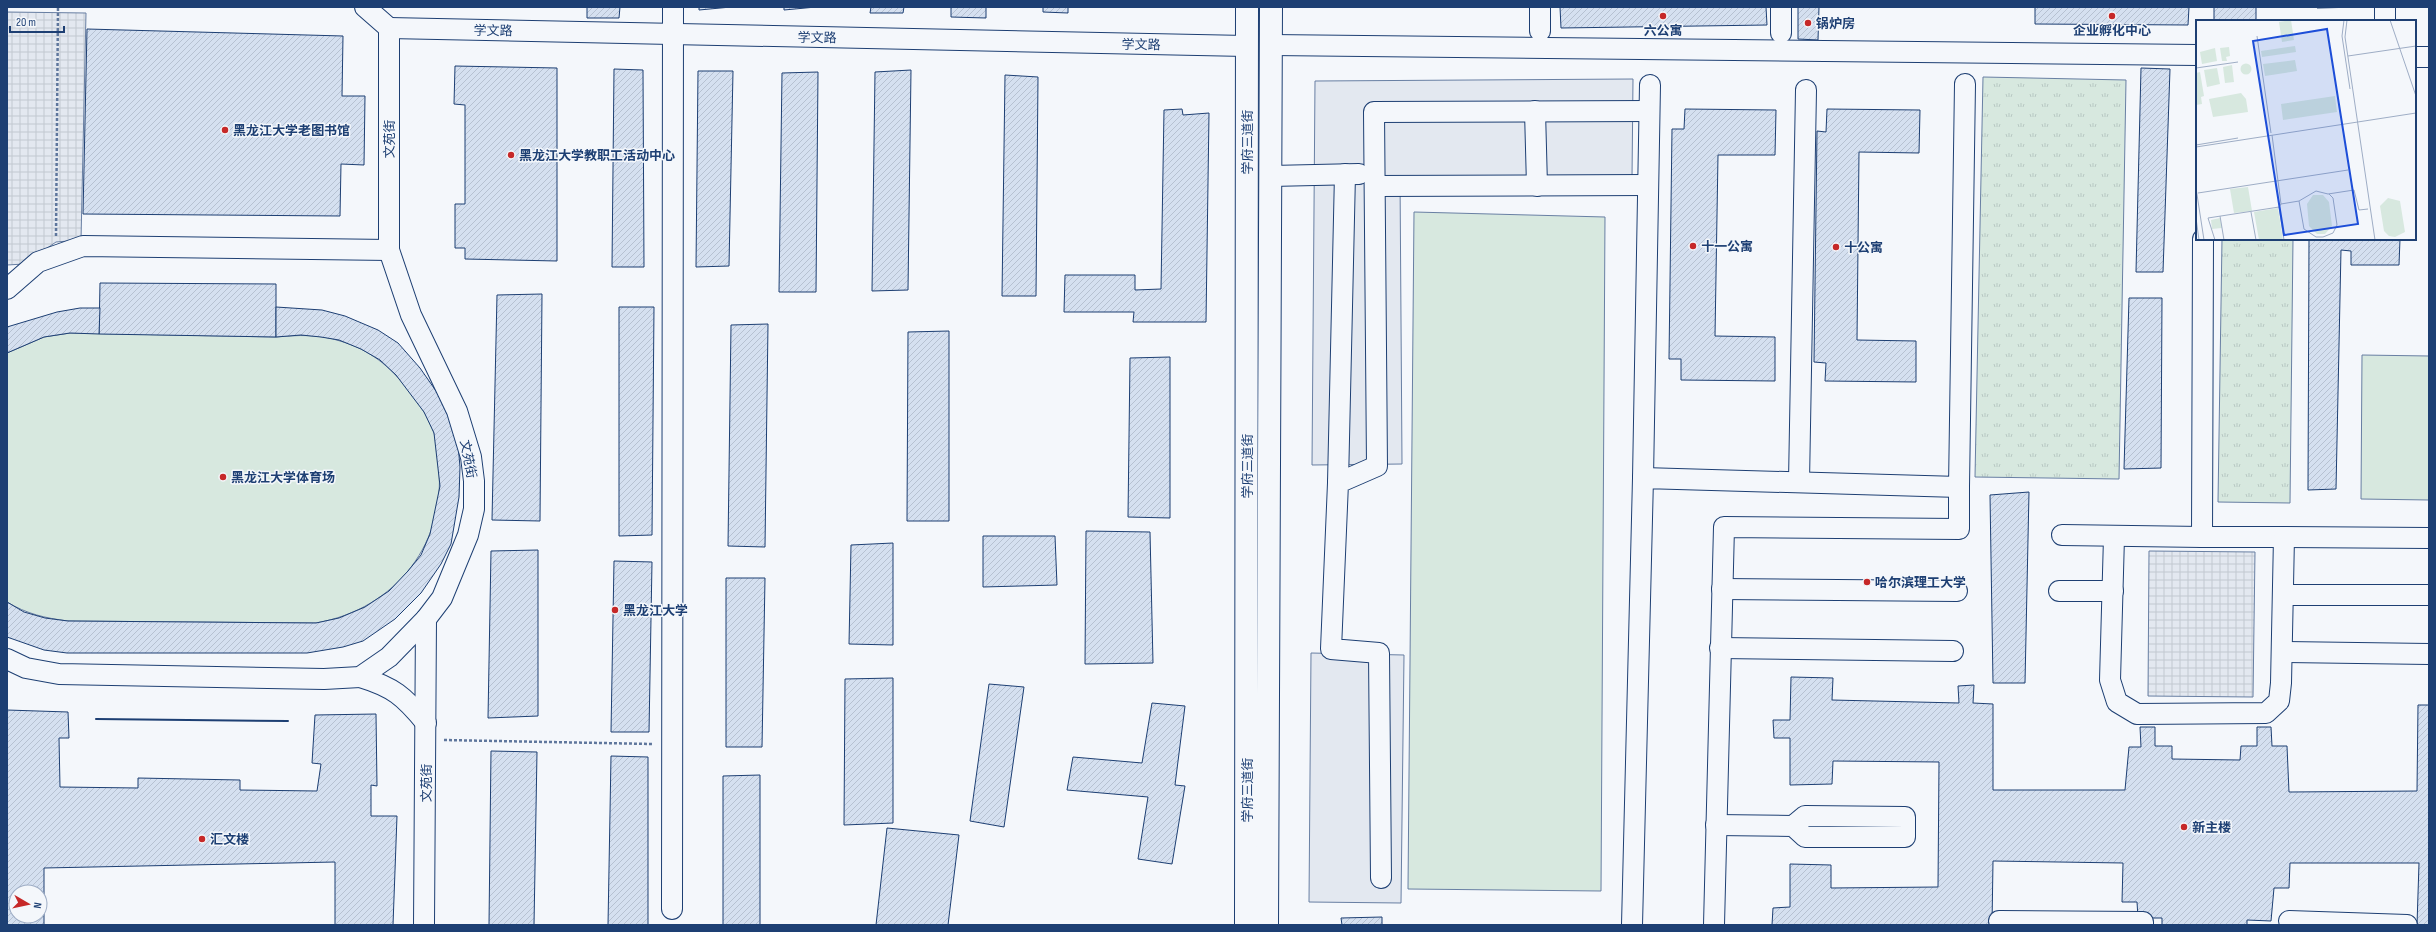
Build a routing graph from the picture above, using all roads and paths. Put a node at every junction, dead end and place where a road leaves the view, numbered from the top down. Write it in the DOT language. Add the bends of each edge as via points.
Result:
graph roads {
  1 [pos="58,7"];
  2 [pos="365,7"];
  3 [pos="673,7"];
  4 [pos="1247,7"];
  5 [pos="1271,7"];
  6 [pos="1540,7"];
  7 [pos="1781,7"];
  8 [pos="2385,7"];
  9 [pos="2385,20"];
  10 [pos="389,28"];
  11 [pos="1540,31"];
  12 [pos="1781,33"];
  13 [pos="673,34"];
  14 [pos="1271,44"];
  15 [pos="1246,46"];
  16 [pos="2196,55"];
  17 [pos="2416,57"];
  18 [pos="2429,58"];
  19 [pos="1965,84"];
  20 [pos="1650,85"];
  21 [pos="1806,90"];
  22 [pos="1534,111"];
  23 [pos="1649,111"];
  24 [pos="1345,174"];
  25 [pos="1271,176"];
  26 [pos="1375,180"];
  27 [pos="1648,185"];
  28 [pos="1537,186"];
  29 [pos="2203,240"];
  30 [pos="389,250"];
  31 [pos="56,256"];
  32 [pos="7,289"];
  33 [pos="1643,478"];
  34 [pos="1799,482"];
  35 [pos="1338,483"];
  36 [pos="1959,487"];
  37 [pos="2062,535"];
  38 [pos="2114,537"];
  39 [pos="2202,537"];
  40 [pos="2284,537"];
  41 [pos="2429,538"];
  42 [pos="1722,589"];
  43 [pos="1957,591"];
  44 [pos="2058,591"];
  45 [pos="2113,591"];
  46 [pos="2283,595"];
  47 [pos="2429,595"];
  48 [pos="426,619"];
  49 [pos="1720,648"];
  50 [pos="1953,651"];
  51 [pos="2282,652"];
  52 [pos="2429,654"];
  53 [pos="7,659"];
  54 [pos="360,676"];
  55 [pos="426,732"];
  56 [pos="672,744"];
  57 [pos="1716,825"];
  58 [pos="1792,826"];
  59 [pos="1381,878"];
  60 [pos="672,909"];
  61 [pos="2000,921"];
  62 [pos="2289,921"];
  63 [pos="424,925"];
  64 [pos="1246,925"];
  65 [pos="1267,925"];
  66 [pos="1632,925"];
  67 [pos="1714,925"];
  68 [pos="2143,925"];
  69 [pos="2407,925"];
  1 -- 31 [label="path"];
  2 -- 10 [label="street"];
  3 -- 13 [label="street"];
  4 -- 15 [label="main road, 学府三道街"];
  5 -- 14 [label="main road, 学府三道街"];
  6 -- 11 [label="street"];
  7 -- 12 [label="street"];
  8 -- 9 [label="street"];
  10 -- 13 [label="street, 学文路"];
  10 -- 30 [label="street, 文苑街"];
  13 -- 15 [label="street, 学文路"];
  13 -- 56 [label="street"];
  14 -- 16 [label="street"];
  14 -- 25 [label="main road, 学府三道街"];
  15 -- 64 [label="main road, 学府三道街"];
  17 -- 18 [label="street"];
  19 -- 36 [label="street"];
  20 -- 23 [label="street"];
  21 -- 34 [label="street"];
  22 -- 23 [label="street"];
  22 -- 26 [label="street" via="1374,112"];
  22 -- 28 [label="street"];
  23 -- 27 [label="street"];
  24 -- 25 [label="street"];
  24 -- 26 [label="street"];
  24 -- 35 [label="street"];
  25 -- 65 [label="main road, 学府三道街"];
  26 -- 28 [label="street"];
  26 -- 35 [label="street" via="1377,466"];
  27 -- 28 [label="street"];
  27 -- 33 [label="street"];
  29 -- 39 [label="street"];
  30 -- 31 [label="street" via="83,246"];
  30 -- 48 [label="street, 文苑街" via="411,315 457,411 471,457 474,481 474,509 468,535 442,598"];
  31 -- 32 [label="street" via="38,262"];
  33 -- 34 [label="street"];
  33 -- 66 [label="street"];
  34 -- 36 [label="street"];
  35 -- 59 [label="street" via="1331,649 1379,653"];
  36 -- 42 [label="street" via="1959,529 1724,527"];
  37 -- 38 [label="street"];
  38 -- 39 [label="street"];
  38 -- 45 [label="street"];
  39 -- 40 [label="street"];
  40 -- 41 [label="street"];
  40 -- 46 [label="street"];
  42 -- 43 [label="street"];
  42 -- 49 [label="street"];
  44 -- 45 [label="street"];
  45 -- 51 [label="street" via="2110,680 2117,702 2137,714 2266,713 2279,701"];
  46 -- 47 [label="street"];
  46 -- 51 [label="street"];
  48 -- 54 [label="street" via="389,657"];
  48 -- 55 [label="street, 文苑街"];
  49 -- 50 [label="street"];
  49 -- 57 [label="street"];
  51 -- 52 [label="street"];
  53 -- 54 [label="street" via="26,668 59,674 324,679"];
  54 -- 55 [label="street" via="397,692 408,701"];
  55 -- 56 [label="path"];
  55 -- 63 [label="street, 文苑街"];
  56 -- 60 [label="street"];
  57 -- 58 [label="street"];
  57 -- 67 [label="street"];
  58 -- 58 [label="street" via="1805,837 1905,837 1905,817 1805,816"];
  61 -- 68 [label="street" via="2143,922"];
  62 -- 69 [label="street"];
}
